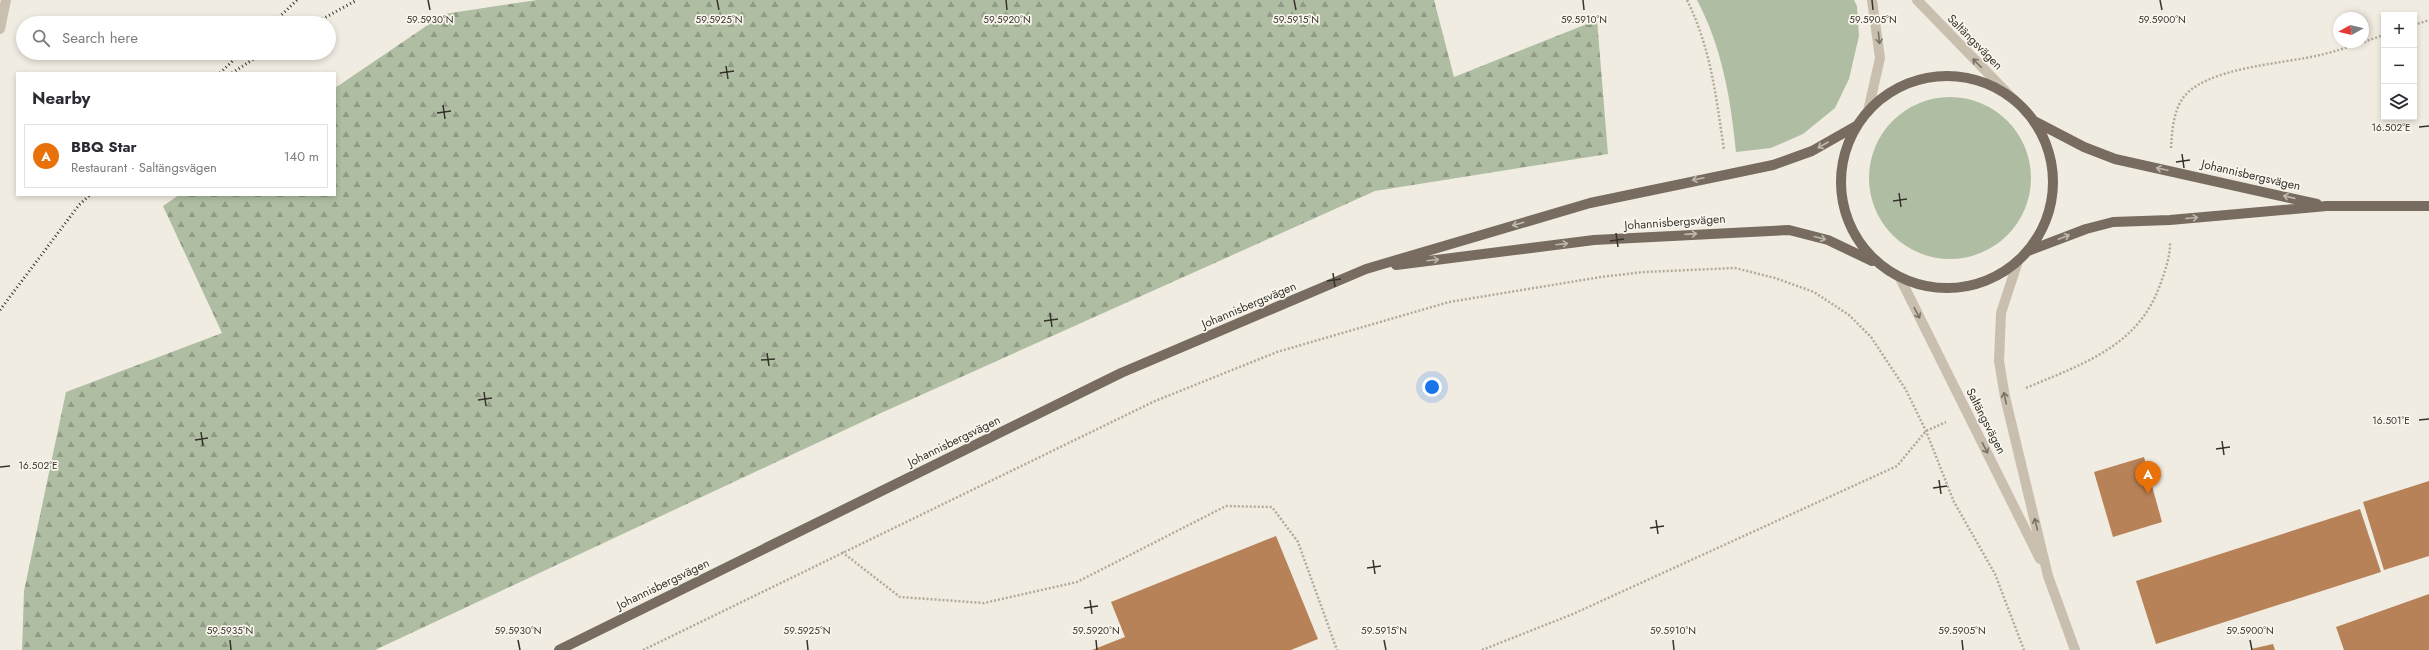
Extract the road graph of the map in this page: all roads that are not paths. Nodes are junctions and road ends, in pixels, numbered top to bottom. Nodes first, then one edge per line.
1 (6, 0) edge
2 (1872, 0) edge
3 (1917, 0) edge
4 (0, 29) edge
5 (2015, 101) junction
6 (1868, 111) junction
7 (2034, 122) junction
8 (1856, 126) junction
9 (2327, 206) junction
10 (2429, 206) edge
11 (2028, 251) junction
12 (2018, 261) junction
13 (1884, 267) junction
14 (1366, 269) junction
15 (1900, 278) junction
16 (2048, 576) junction
17 (559, 650) edge
18 (2075, 650) edge

1 - 4 street
2 -> 6 street
5 -> 3 street, Saltängsvägen
5 - 6 main road
5 - 7 main road
6 - 8 main road
9 -> 7 main road, Johannisbergsvägen
7 - 11 main road
8 - 13 main road
8 -> 14 main road, Johannisbergsvägen
9 - 10 main road, Johannisbergsvägen
11 -> 9 main road, Johannisbergsvägen
11 - 12 main road
12 - 15 main road
16 -> 12 street, Saltängsvägen
14 -> 13 main road, Johannisbergsvägen
13 - 15 main road
14 - 17 main road, Johannisbergsvägen
15 -> 16 street, Saltängsvägen
16 - 18 street, Saltängsvägen

